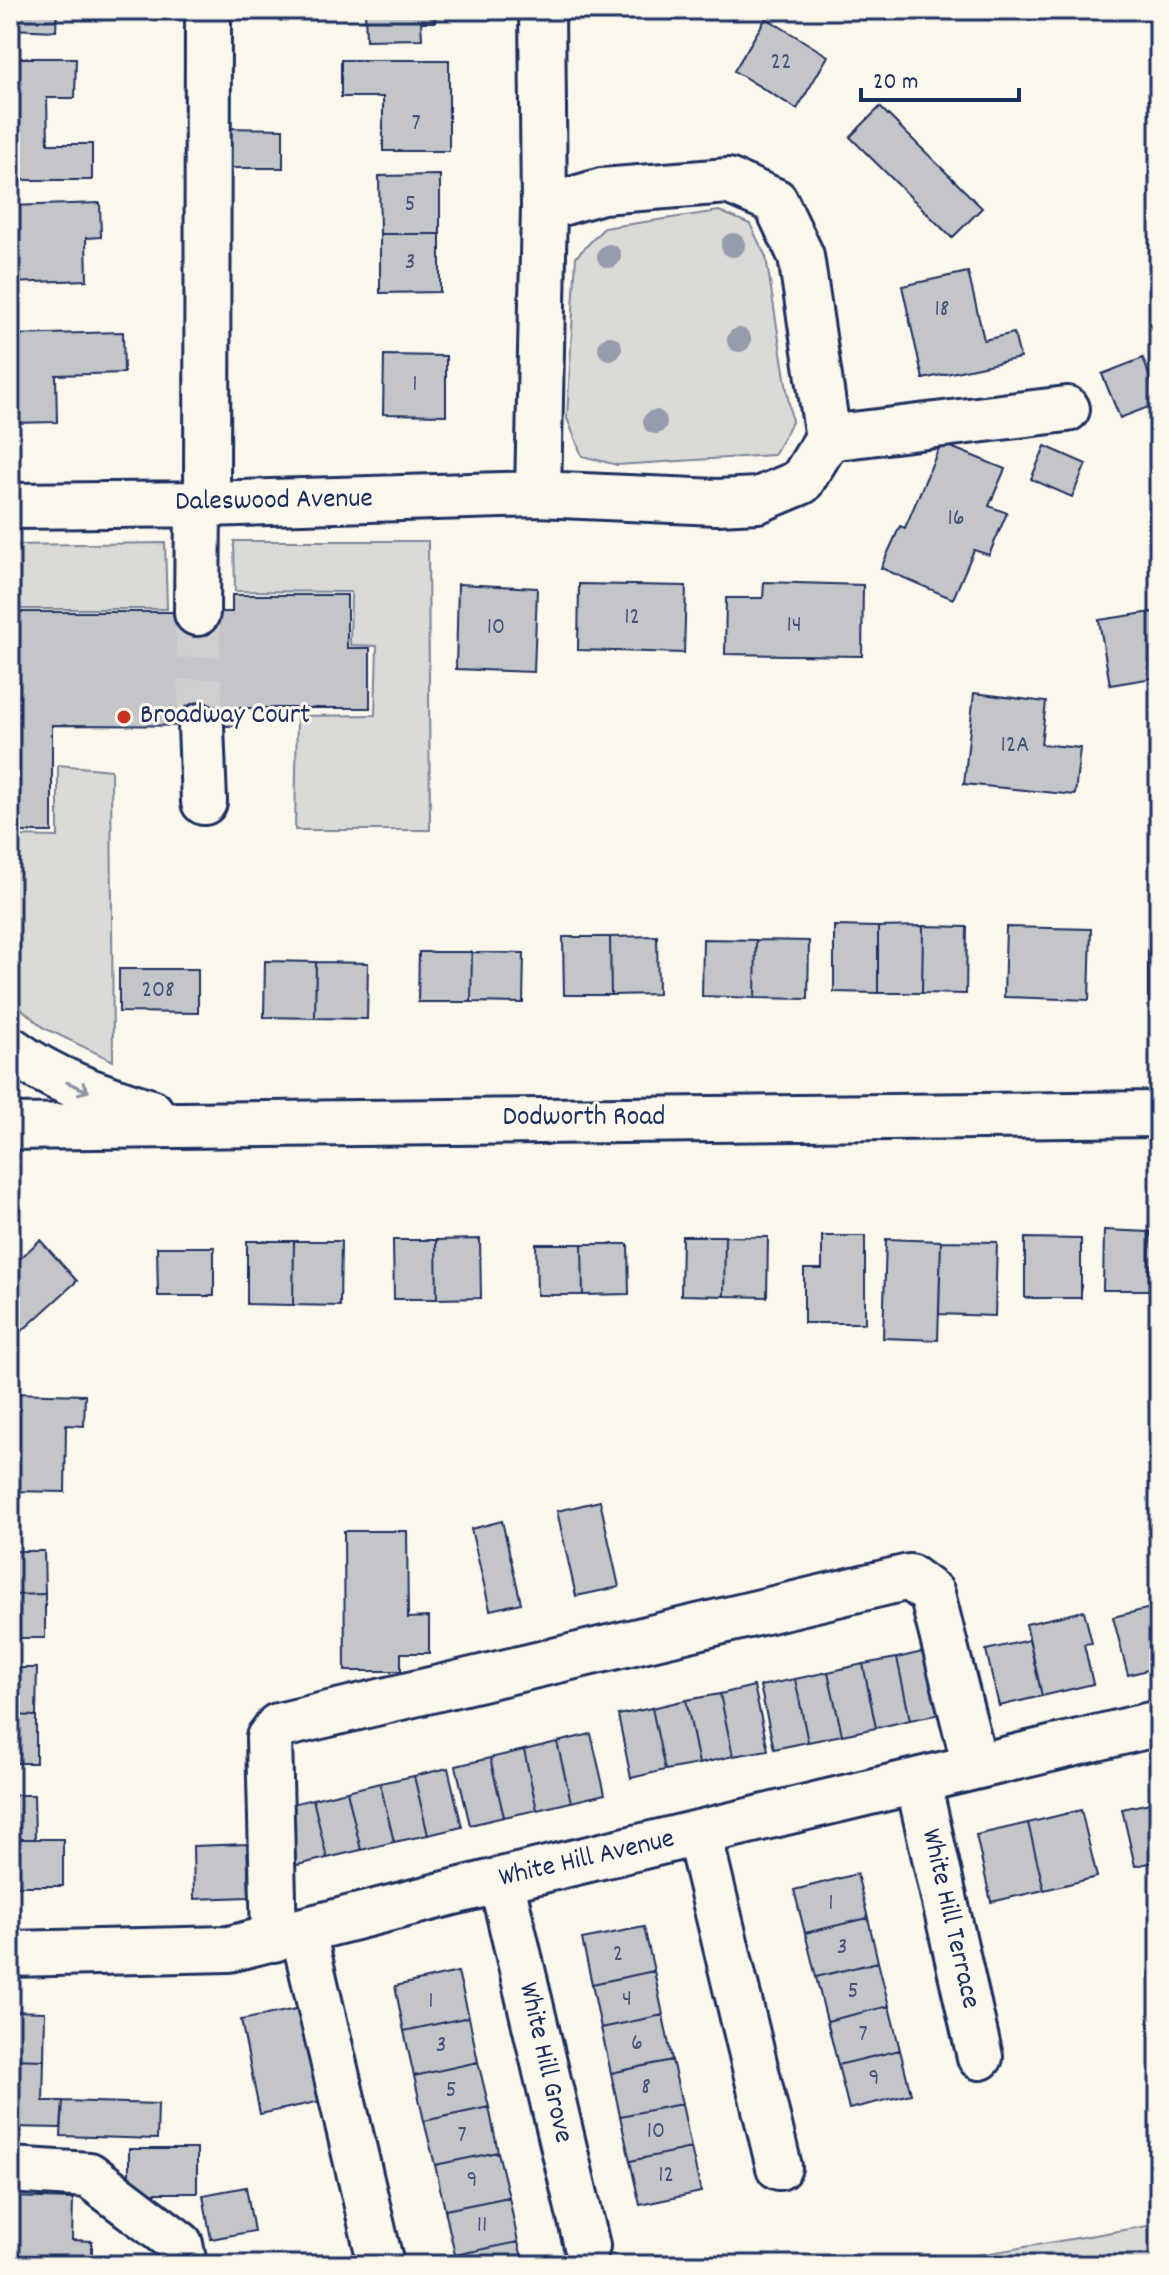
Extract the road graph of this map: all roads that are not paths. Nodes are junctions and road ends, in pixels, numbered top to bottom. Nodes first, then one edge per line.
1 (208, 10) edge
2 (542, 10) edge
3 (544, 208) junction
4 (1067, 409) dead end
5 (828, 438) junction
6 (538, 494) junction
7 (202, 504) junction
8 (10, 506) edge
9 (197, 613) tunnel mouth
10 (201, 726) tunnel mouth
11 (204, 802) dead end
12 (10, 1049) edge
13 (1159, 1114) edge
14 (183, 1123) junction
15 (10, 1127) edge
16 (1159, 1723) edge
17 (975, 1766) junction
18 (918, 1782) junction
19 (699, 1834) junction
20 (501, 1880) junction
21 (289, 1936) junction
22 (10, 1954) edge
23 (980, 2057) dead end
24 (779, 2167) dead end
25 (10, 2170) edge
26 (587, 2246) dead end
27 (184, 2265) edge
28 (381, 2265) edge

1 - 7 main road
2 - 3 main road
3 - 5 main road
3 - 6 main road
4 - 5 main road
5 - 6 main road, Daleswood Avenue
6 - 7 main road, Daleswood Avenue
7 - 8 main road, Daleswood Avenue
7 - 9 main road
10 - 11 main road
12 -> 14 main road
13 - 14 main road, Dodworth Road
14 - 15 main road, Dodworth Road
16 - 17 main road, White Hill Avenue
17 - 18 main road, White Hill Avenue
17 - 21 main road
18 - 19 main road, White Hill Avenue
18 - 23 main road, White Hill Terrace
19 - 20 main road, White Hill Avenue
19 - 24 main road
20 - 21 main road, White Hill Avenue
20 - 26 main road, White Hill Grove
21 - 22 main road, White Hill Avenue
21 - 28 main road
25 - 27 main road

